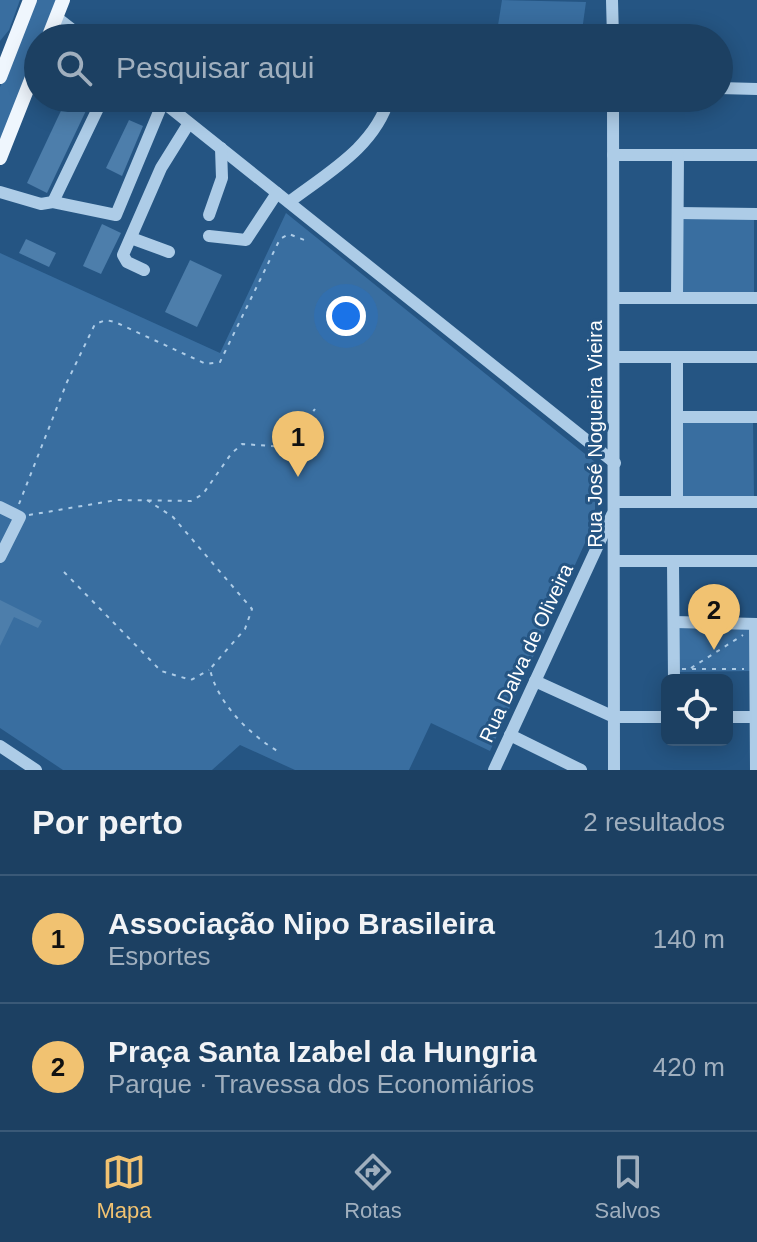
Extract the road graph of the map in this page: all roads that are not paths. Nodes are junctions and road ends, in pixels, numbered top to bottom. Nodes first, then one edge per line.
1 (30, 0) edge
2 (63, 0) edge
3 (612, 0) edge
4 (56, 17) junction
5 (53, 24) edge
6 (65, 24) edge
7 (613, 24) edge
8 (14, 42) junction
9 (0, 51) edge
10 (0, 77) edge
11 (733, 88) edge
12 (757, 89) edge
13 (24, 97) edge
14 (96, 112) edge
15 (156, 112) edge
16 (176, 112) edge
17 (384, 112) edge
18 (613, 112) edge
19 (189, 123) junction
20 (175, 147) junction
21 (221, 148) junction
22 (187, 154) dead end
23 (613, 155) junction
24 (678, 155) junction
25 (757, 155) edge
26 (0, 158) edge
27 (0, 192) edge
28 (277, 193) junction
29 (53, 202) junction
30 (289, 202) junction
31 (678, 213) junction
32 (757, 214) edge
33 (209, 215) dead end
34 (209, 236) dead end
35 (131, 238) junction
36 (169, 252) dead end
37 (144, 270) dead end
38 (614, 298) junction
39 (677, 298) junction
40 (757, 298) edge
41 (615, 357) junction
42 (677, 357) junction
43 (757, 357) edge
44 (677, 417) junction
45 (757, 417) edge
46 (615, 463) junction
47 (677, 502) junction
48 (757, 502) edge
49 (615, 506) junction
50 (0, 507) edge
51 (0, 557) edge
52 (615, 561) junction
53 (757, 561) edge
54 (673, 563) junction
55 (674, 622) junction
56 (750, 629) edge
57 (678, 674) edge
58 (535, 681) junction
59 (614, 717) junction
60 (661, 717) edge
61 (733, 717) edge
62 (756, 717) edge
63 (510, 735) junction
64 (0, 746) edge
65 (36, 770) edge
66 (494, 770) edge
67 (581, 770) edge
68 (614, 770) edge
69 (756, 770) edge

1 - 8 main road
2 - 4 main road
3 - 7 street
4 - 5 main road
4 - 6 street
8 - 9 street
8 - 10 main road
11 - 12 street
13 - 26 main road
14 - 29 street
15 - 29 street
16 - 19 street
17 - 30 street
18 - 23 street, Rua José Nogueira Vieira
19 - 20 street
19 - 21 street
20 - 22 street
20 - 35 street
21 - 28 street
21 - 33 street
23 - 24 street
23 - 38 street, Rua José Nogueira Vieira
24 - 25 street
24 - 31 street
27 - 29 street
28 - 30 street
28 - 34 street
30 - 46 street
31 - 32 street
31 - 39 street
35 - 36 street
35 - 37 street
38 - 39 street
38 - 41 street, Rua José Nogueira Vieira
39 - 40 street
41 - 42 street
41 - 46 street, Rua José Nogueira Vieira
42 - 43 street
42 - 44 street
44 - 45 street
44 - 47 street
46 - 49 street, Rua José Nogueira Vieira
47 - 48 street
47 - 49 street
49 - 52 street, Rua José Nogueira Vieira
49 - 58 street, Rua Dalva de Oliveira
50 - 51 street
52 - 54 street
52 - 59 street, Rua José Nogueira Vieira
53 - 54 street
54 - 55 street
55 - 56 street
55 - 57 street
56 - 62 street
58 - 59 street
58 - 63 street, Rua Dalva de Oliveira
59 - 60 street
59 - 68 street, Rua José Nogueira Vieira
61 - 62 street
62 - 69 street
63 - 66 street, Rua Dalva de Oliveira
63 - 67 street
64 - 65 street

